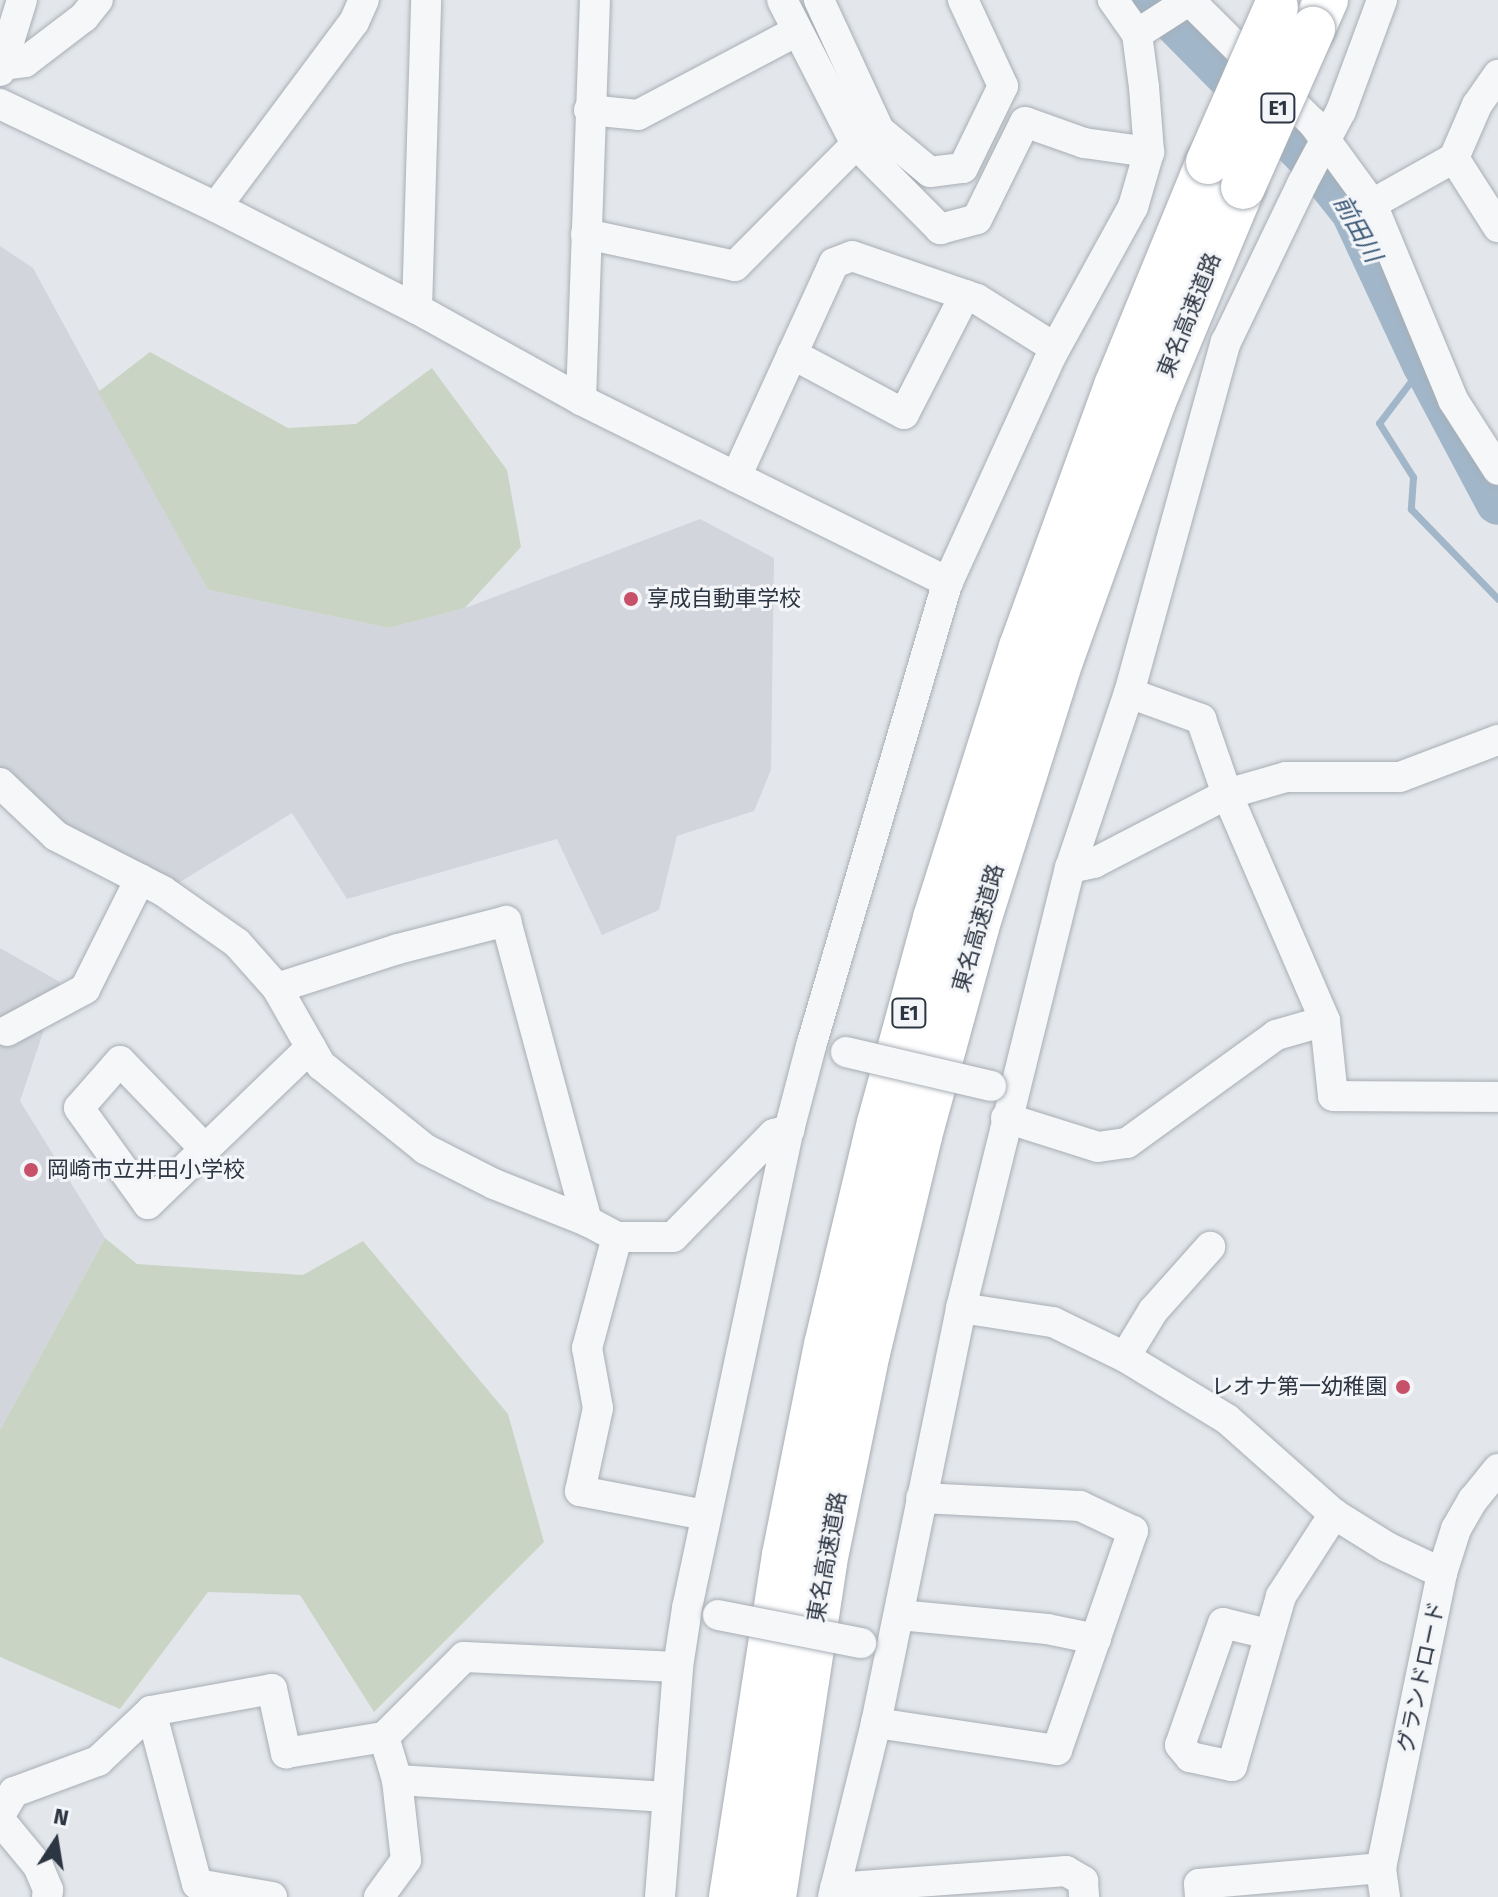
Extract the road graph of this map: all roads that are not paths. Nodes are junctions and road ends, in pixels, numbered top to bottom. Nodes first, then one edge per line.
1 (22, 0) edge
2 (98, 0) edge
3 (364, 0) edge
4 (426, 0) edge
5 (595, 0) edge
6 (782, 0) edge
7 (819, 0) edge
8 (963, 0) edge
9 (1113, 0) edge
10 (1189, 0) edge
11 (1382, 0) edge
12 (1299, 9) edge
13 (797, 31) junction
14 (1137, 34) junction
15 (1, 68) edge
16 (1498, 75) edge
17 (0, 104) edge
18 (589, 110) junction
19 (1325, 142) junction
20 (856, 144) junction
21 (1149, 152) junction
22 (1454, 158) junction
23 (1225, 174) junction
24 (1372, 204) junction
25 (216, 207) junction
26 (1498, 227) edge
27 (586, 234) junction
28 (965, 295) junction
29 (417, 309) junction
30 (1055, 348) junction
31 (792, 354) junction
32 (581, 400) junction
33 (1498, 470) edge
34 (736, 477) junction
35 (948, 582) junction
36 (1129, 693) junction
37 (1498, 740) edge
38 (0, 783) edge
39 (1227, 794) junction
40 (1070, 868) junction
41 (140, 879) junction
42 (277, 988) junction
43 (1325, 1021) junction
44 (7, 1031) dead end
45 (811, 1046) junction
46 (311, 1047) junction
47 (1498, 1097) edge
48 (1003, 1099) junction
49 (789, 1130) junction
50 (205, 1149) junction
51 (587, 1221) junction
52 (617, 1237) junction
53 (1210, 1247) dead end
54 (961, 1308) junction
55 (1125, 1357) junction
56 (1498, 1469) edge
57 (921, 1498) junction
58 (1334, 1514) junction
59 (705, 1515) junction
60 (1442, 1573) junction
61 (687, 1608) junction
62 (899, 1615) junction
63 (1268, 1634) dead end
64 (1096, 1639) junction
65 (876, 1644) junction
66 (678, 1667) junction
67 (151, 1711) junction
68 (876, 1723) junction
69 (384, 1737) junction
70 (397, 1780) junction
71 (667, 1797) junction
72 (0, 1818) edge
73 (1383, 1882) edge
74 (834, 1892) edge
75 (47, 1897) edge
76 (272, 1897) edge
77 (379, 1897) edge
78 (660, 1897) edge
79 (731, 1897) edge
80 (774, 1897) edge
81 (1084, 1897) edge
82 (1200, 1897) edge

1 - 15 street
2 - 15 street
3 - 25 street
4 - 29 street
5 - 18 street
6 - 13 street
7 - 8 street
9 - 14 street
10 - 14 street
10 - 19 street
11 - 19 street
12 - 23 highway, 東名高速道路 / E1, bridge
13 - 18 street
13 - 20 street
14 - 21 street
16 - 22 street
17 - 25 street
18 - 27 street
19 - 24 street
19 - 36 street
20 - 21 street
20 - 27 street
21 - 30 street
22 - 24 street
22 - 26 street
23 - 79 highway, 東名高速道路 / E1
23 - 80 highway, 東名高速道路 / E1
24 - 33 street
25 - 29 street
27 - 32 street
28 - 30 street
28 - 31 street
28 - 31 street
29 - 32 street
30 - 35 street
31 - 34 street
32 - 34 street
34 - 35 street
35 - 45 street
36 - 39 street
36 - 40 street
37 - 39 street
38 - 41 street
39 - 40 street
39 - 43 street
40 - 48 street
41 - 42 street
41 - 44 street
42 - 46 street
42 - 51 street
43 - 47 street
43 - 48 street
45 - 48 street, bridge
45 - 49 street
46 - 50 street
46 - 51 street
48 - 54 street
49 - 52 street
49 - 59 street
50 - 50 street
51 - 52 street
52 - 59 street
53 - 55 street
54 - 55 street
54 - 57 street
55 - 58 street
56 - 60 street, グランドロード
57 - 62 street
57 - 64 street
58 - 60 street
58 - 63 street
59 - 61 street
60 - 73 street, グランドロード
61 - 65 street, bridge
61 - 66 street
62 - 64 street
62 - 65 street
64 - 68 street
65 - 68 street
66 - 69 street
66 - 71 street
67 - 69 street
67 - 72 street
67 - 76 street
68 - 74 street
69 - 70 street
70 - 71 street
70 - 77 street
71 - 78 street
72 - 75 street
73 - 82 street
74 - 81 street

